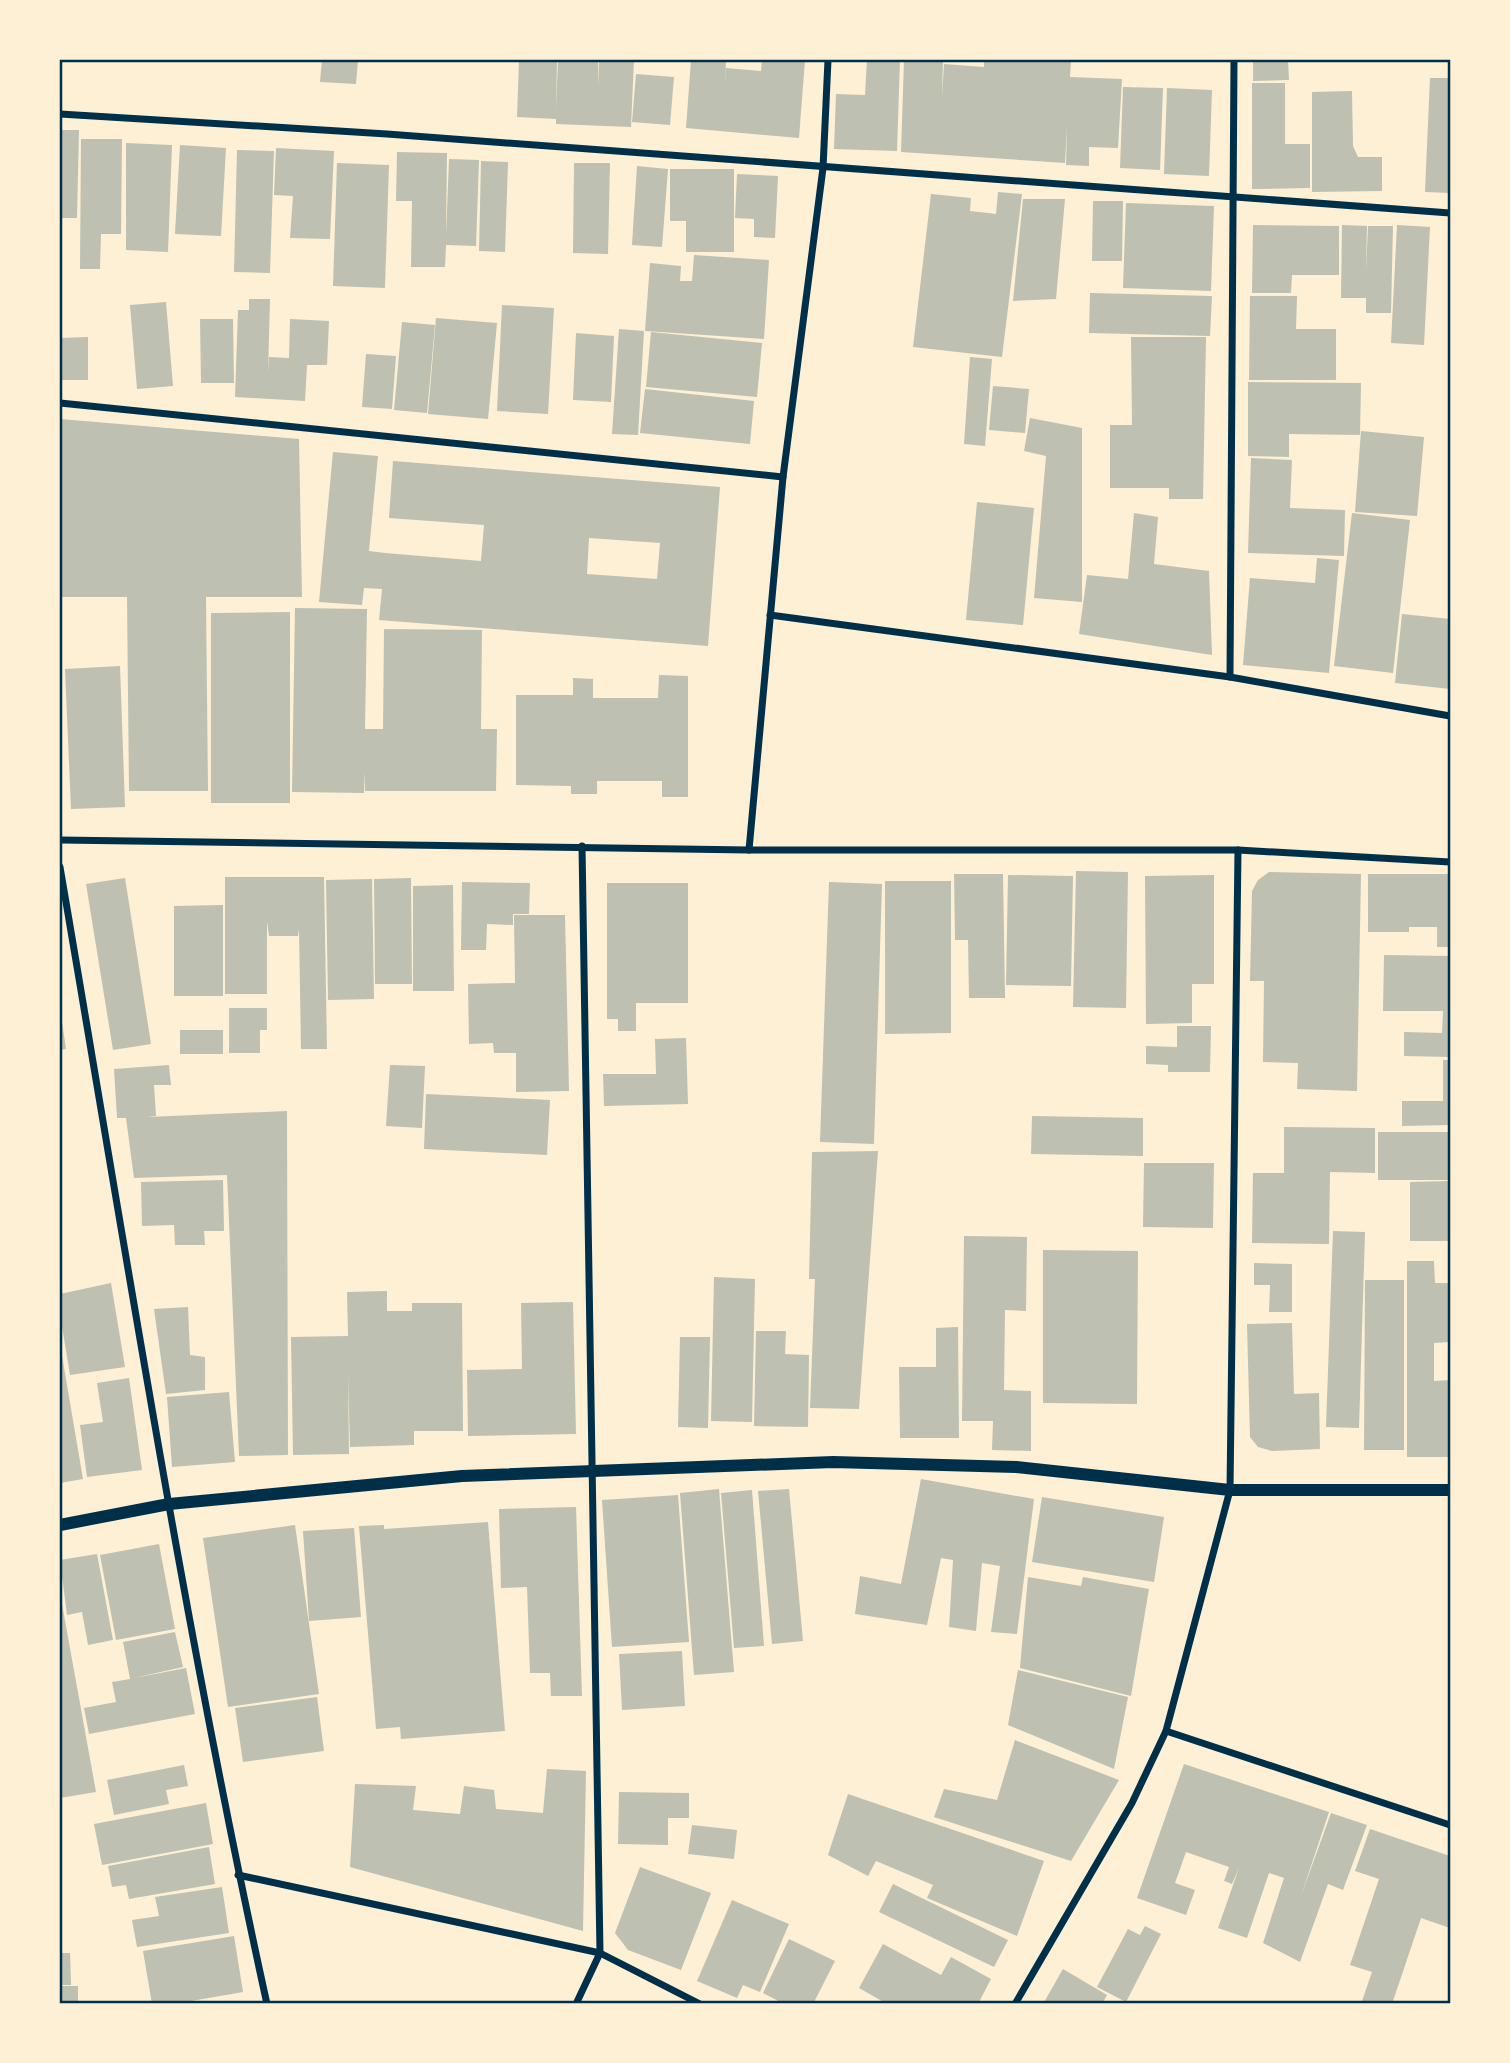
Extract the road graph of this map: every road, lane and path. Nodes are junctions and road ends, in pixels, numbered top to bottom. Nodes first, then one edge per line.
1 (828, 60) edge
2 (1234, 60) edge
3 (60, 114) edge
4 (822, 168) junction
5 (1233, 196) junction
6 (1451, 213) edge
7 (60, 403) edge
8 (783, 477) junction
9 (771, 615) junction
10 (1230, 677) junction
11 (1451, 716) edge
12 (60, 840) edge
13 (582, 846) junction
14 (749, 850) junction
15 (1238, 850) junction
16 (1451, 862) edge
17 (60, 867) edge
18 (591, 1471) junction
19 (1230, 1490) junction
20 (1451, 1490) edge
21 (169, 1504) junction
22 (60, 1525) edge
23 (1166, 1731) junction
24 (1451, 1825) edge
25 (238, 1874) junction
26 (600, 1953) junction
27 (267, 2004) edge
28 (576, 2004) edge
29 (700, 2004) edge
30 (1015, 2004) edge

1 - 4 street
2 - 5 street
3 - 4 street
4 - 5 street
4 - 8 street
5 - 6 street
5 - 10 street
7 - 8 street
8 - 9 street
9 - 10 street
9 - 14 street
10 - 11 street
12 - 13 street
13 - 14 street
13 - 18 street
14 - 15 street
15 - 16 street
15 - 19 street
17 - 21 street
18 - 19 street
18 - 21 street
18 - 26 street
19 - 20 street
19 - 23 street
21 - 22 street
21 - 25 street
23 - 24 street
23 - 30 street
25 - 26 street
25 - 27 street
26 - 28 street
26 - 29 street

